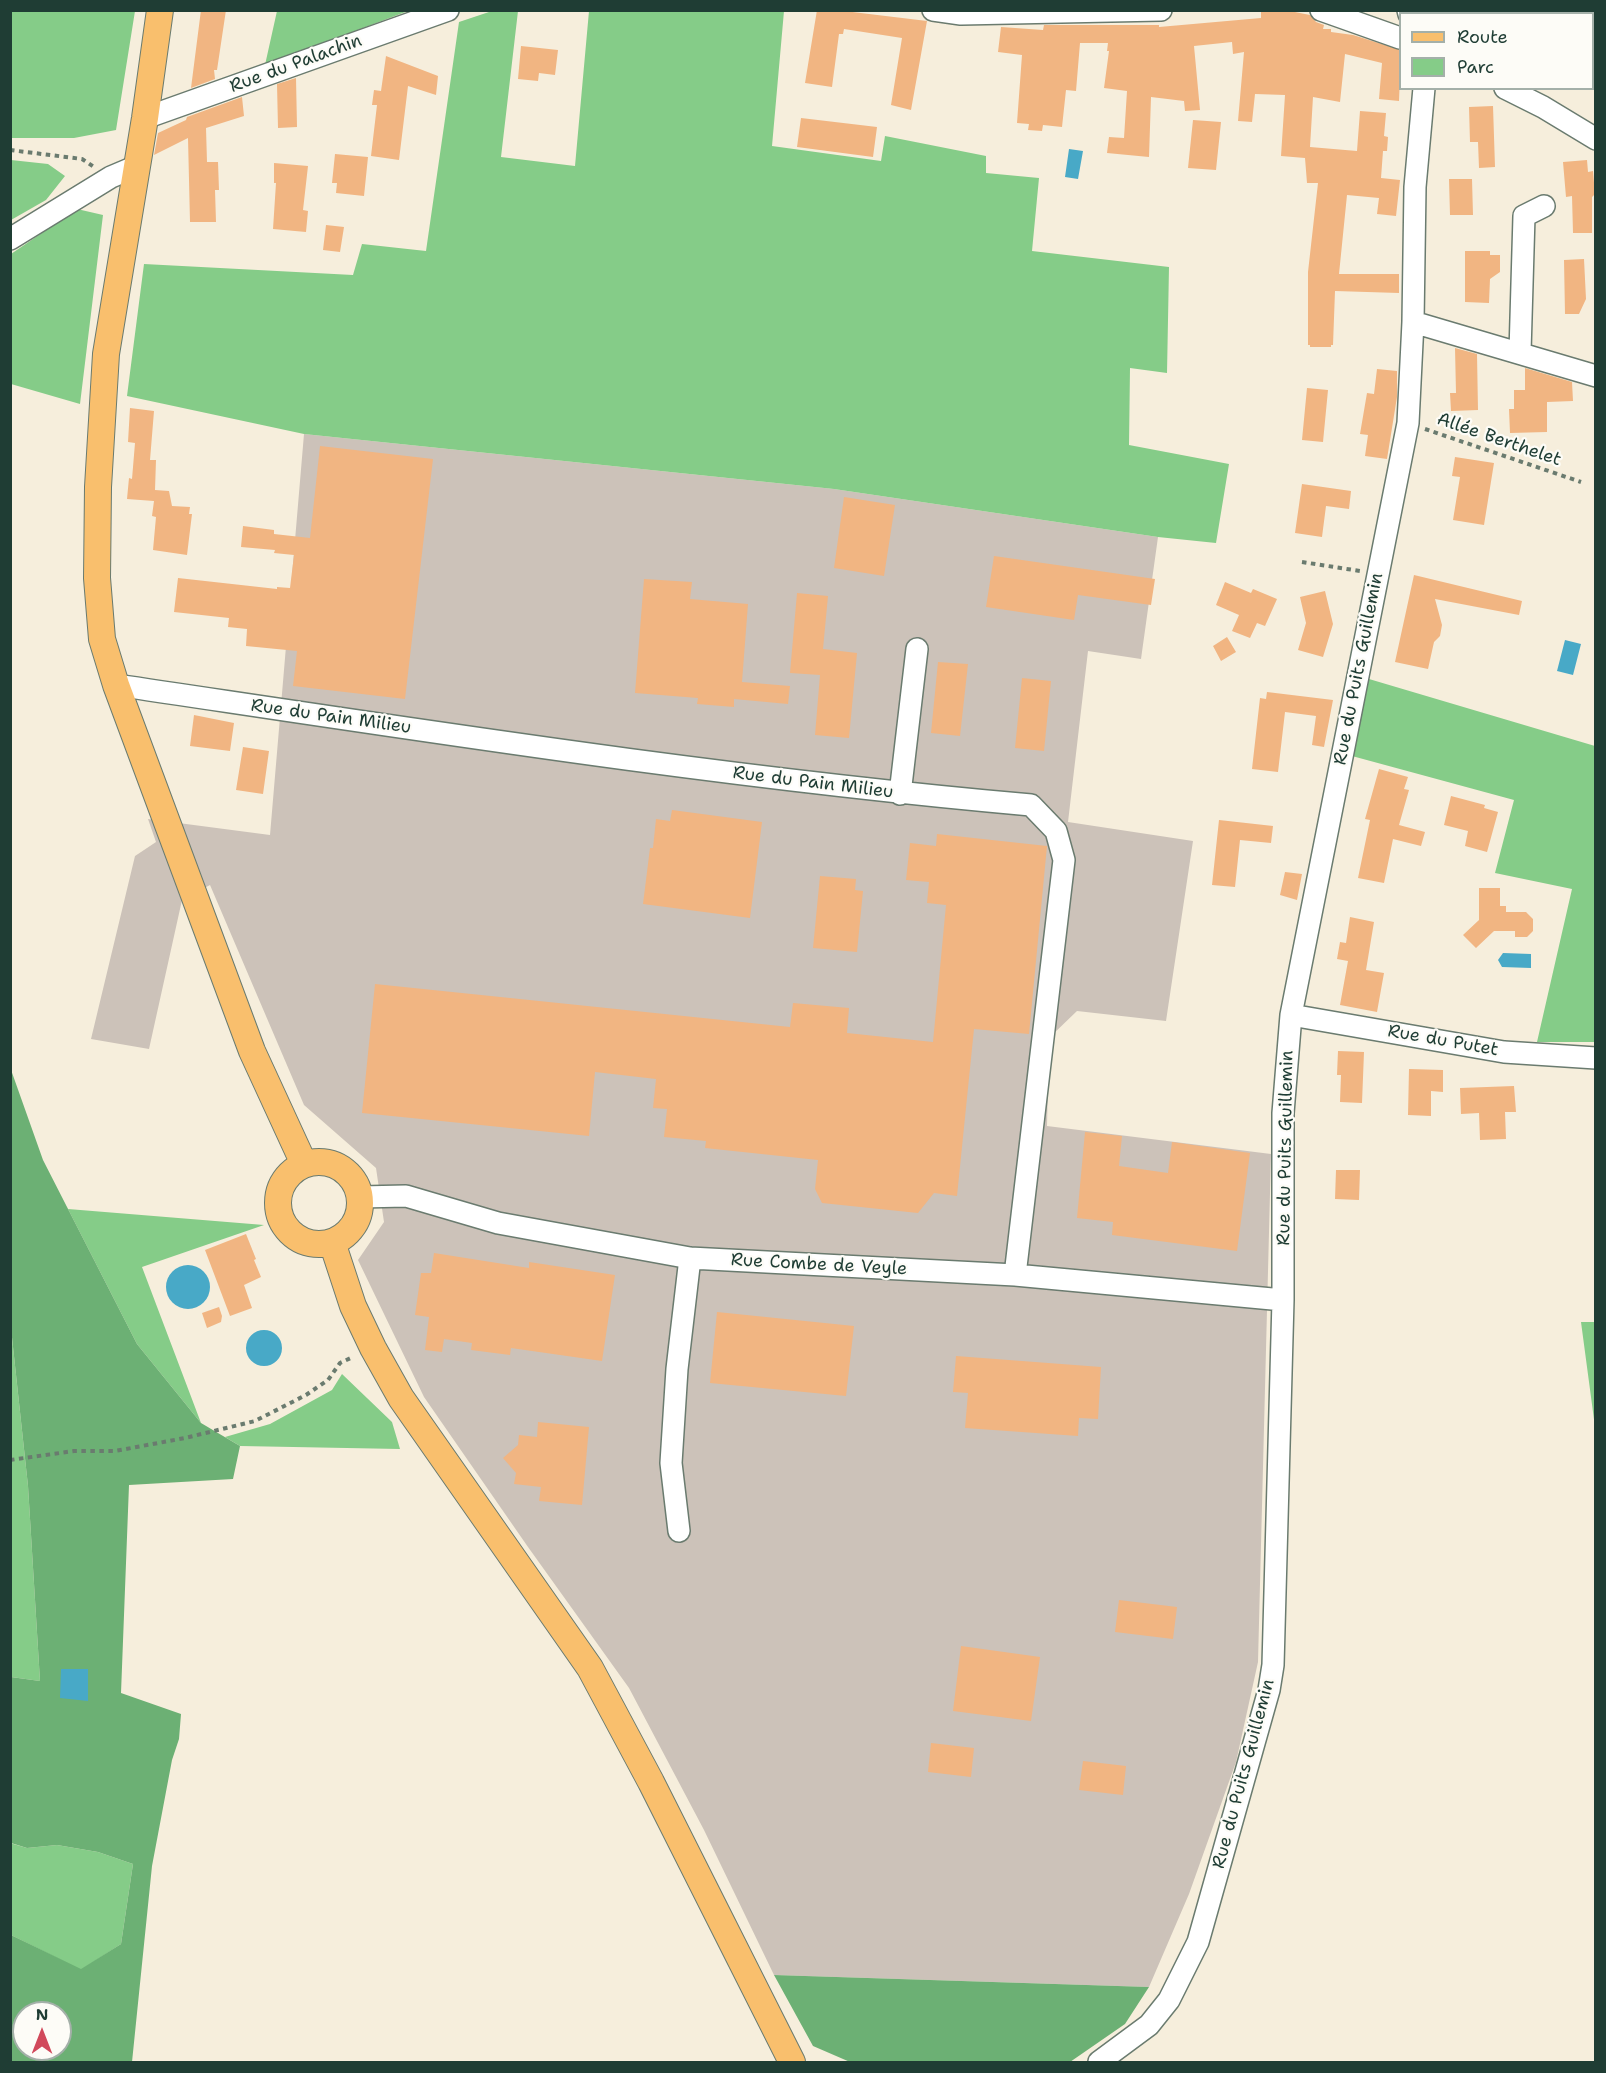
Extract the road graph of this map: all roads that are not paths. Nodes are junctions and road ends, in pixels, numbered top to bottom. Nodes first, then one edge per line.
1 (160, 10) edge
2 (448, 10) edge
3 (933, 10) edge
4 (1161, 10) edge
5 (1321, 10) edge
6 (1399, 37) edge
7 (1424, 90) edge
8 (1509, 90) edge
9 (145, 118) junction
10 (1596, 139) edge
11 (137, 166) junction
12 (1544, 206) dead end
13 (10, 239) edge
14 (1413, 322) junction
15 (1520, 352) junction
16 (1596, 376) edge
17 (917, 649) dead end
18 (116, 685) junction
19 (900, 794) junction
20 (1291, 1015) junction
21 (1596, 1058) edge
22 (304, 1164) junction
23 (360, 1197) junction
24 (332, 1242) junction
25 (690, 1258) junction
26 (1015, 1275) junction
27 (1283, 1300) junction
28 (679, 1532) dead end
29 (792, 2062) edge
30 (1099, 2062) edge

1 - 9 main road
2 - 9 street, Rue du Palachin
3 - 4 street
5 - 6 street
7 - 14 street, Rue du Puits Guillemin
8 - 10 street
9 - 11 main road
11 - 13 street
11 - 18 main road
12 - 15 street
14 - 15 street
14 - 20 street, Rue du Puits Guillemin
15 - 16 street
17 - 19 street
18 - 19 street, Rue du Pain Milieu
18 - 22 main road
19 - 26 street, Rue du Pain Milieu
20 - 21 street, Rue du Putet
20 - 27 street, Rue du Puits Guillemin
22 - 23 main road
22 - 24 main road
23 - 24 main road
23 - 25 street, Rue Combe de Veyle
24 - 29 main road
25 - 26 street, Rue Combe de Veyle
25 - 28 street
26 - 27 street, Rue Combe de Veyle
27 - 30 street, Rue du Puits Guillemin

